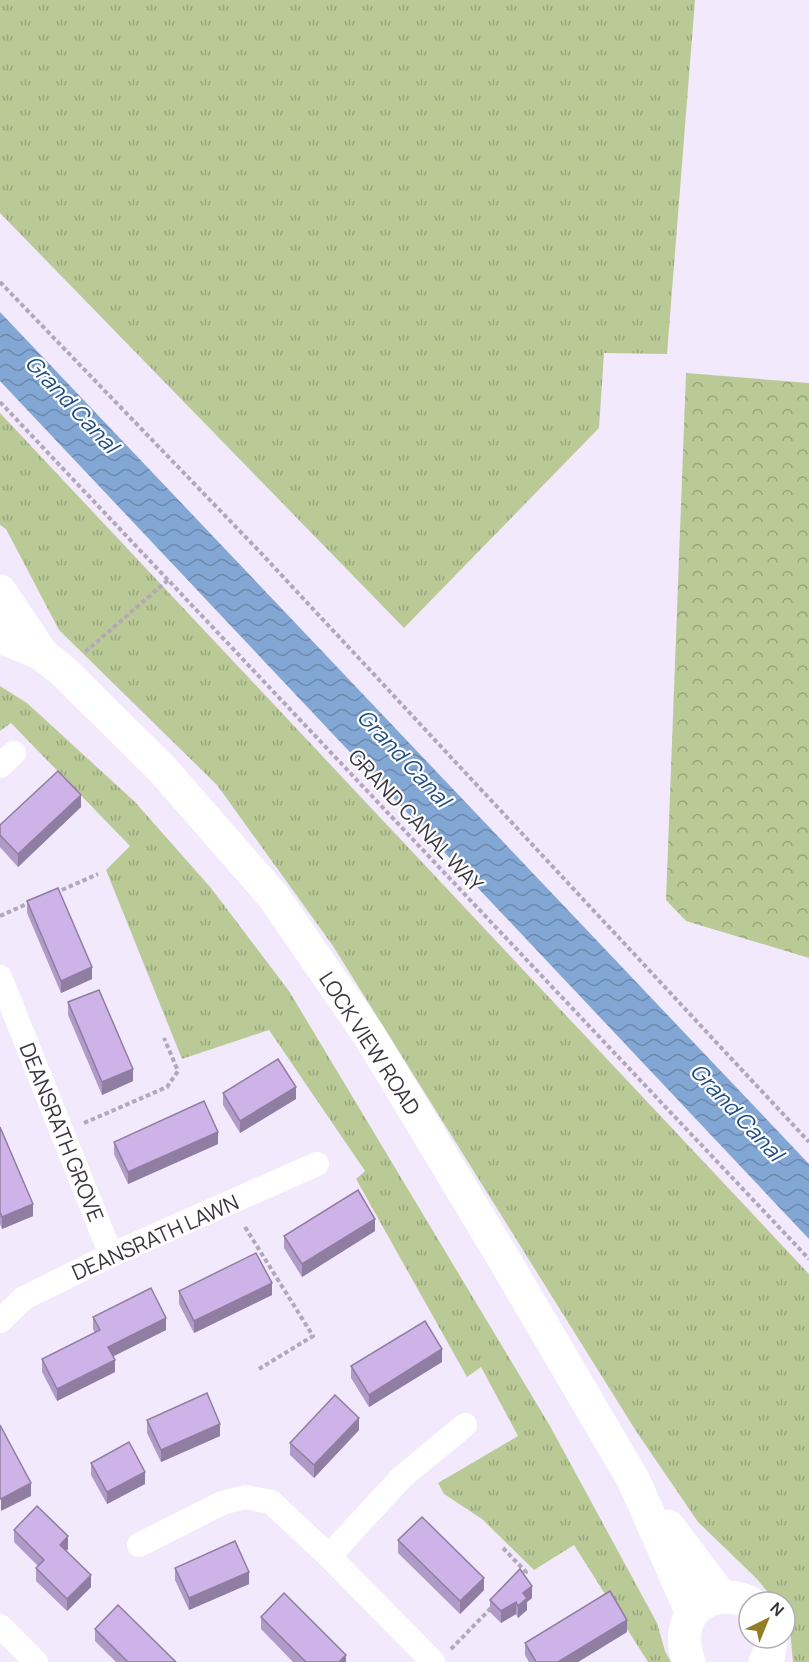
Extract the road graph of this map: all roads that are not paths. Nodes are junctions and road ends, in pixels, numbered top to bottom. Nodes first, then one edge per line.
1 (0, 565) edge
2 (0, 582) edge
3 (0, 591) edge
4 (0, 637) edge
5 (42, 654) junction
6 (0, 977) edge
7 (317, 1164) dead end
8 (111, 1255) junction
9 (0, 1321) edge
10 (465, 1425) dead end
11 (634, 1480) junction
12 (139, 1545) dead end
13 (329, 1557) junction
14 (735, 1599) edge
15 (692, 1613) junction
16 (0, 1626) edge
17 (442, 1656) edge
18 (36, 1662) edge
19 (689, 1662) edge

1 - 2 street
3 - 5 street, LOCK VIEW ROAD
4 - 5 street, LOCK VIEW ROAD
5 - 11 street, LOCK VIEW ROAD
6 - 8 street, DEANSRATH GROVE
7 - 8 street, DEANSRATH LAWN
8 - 9 street, DEANSRATH LAWN
10 - 13 street
11 - 14 street, LOCK VIEW ROAD
11 - 15 street, LOCK VIEW ROAD
12 - 13 street
13 - 17 street
14 - 15 street, LOCK VIEW ROAD
15 - 19 street
16 - 18 street

